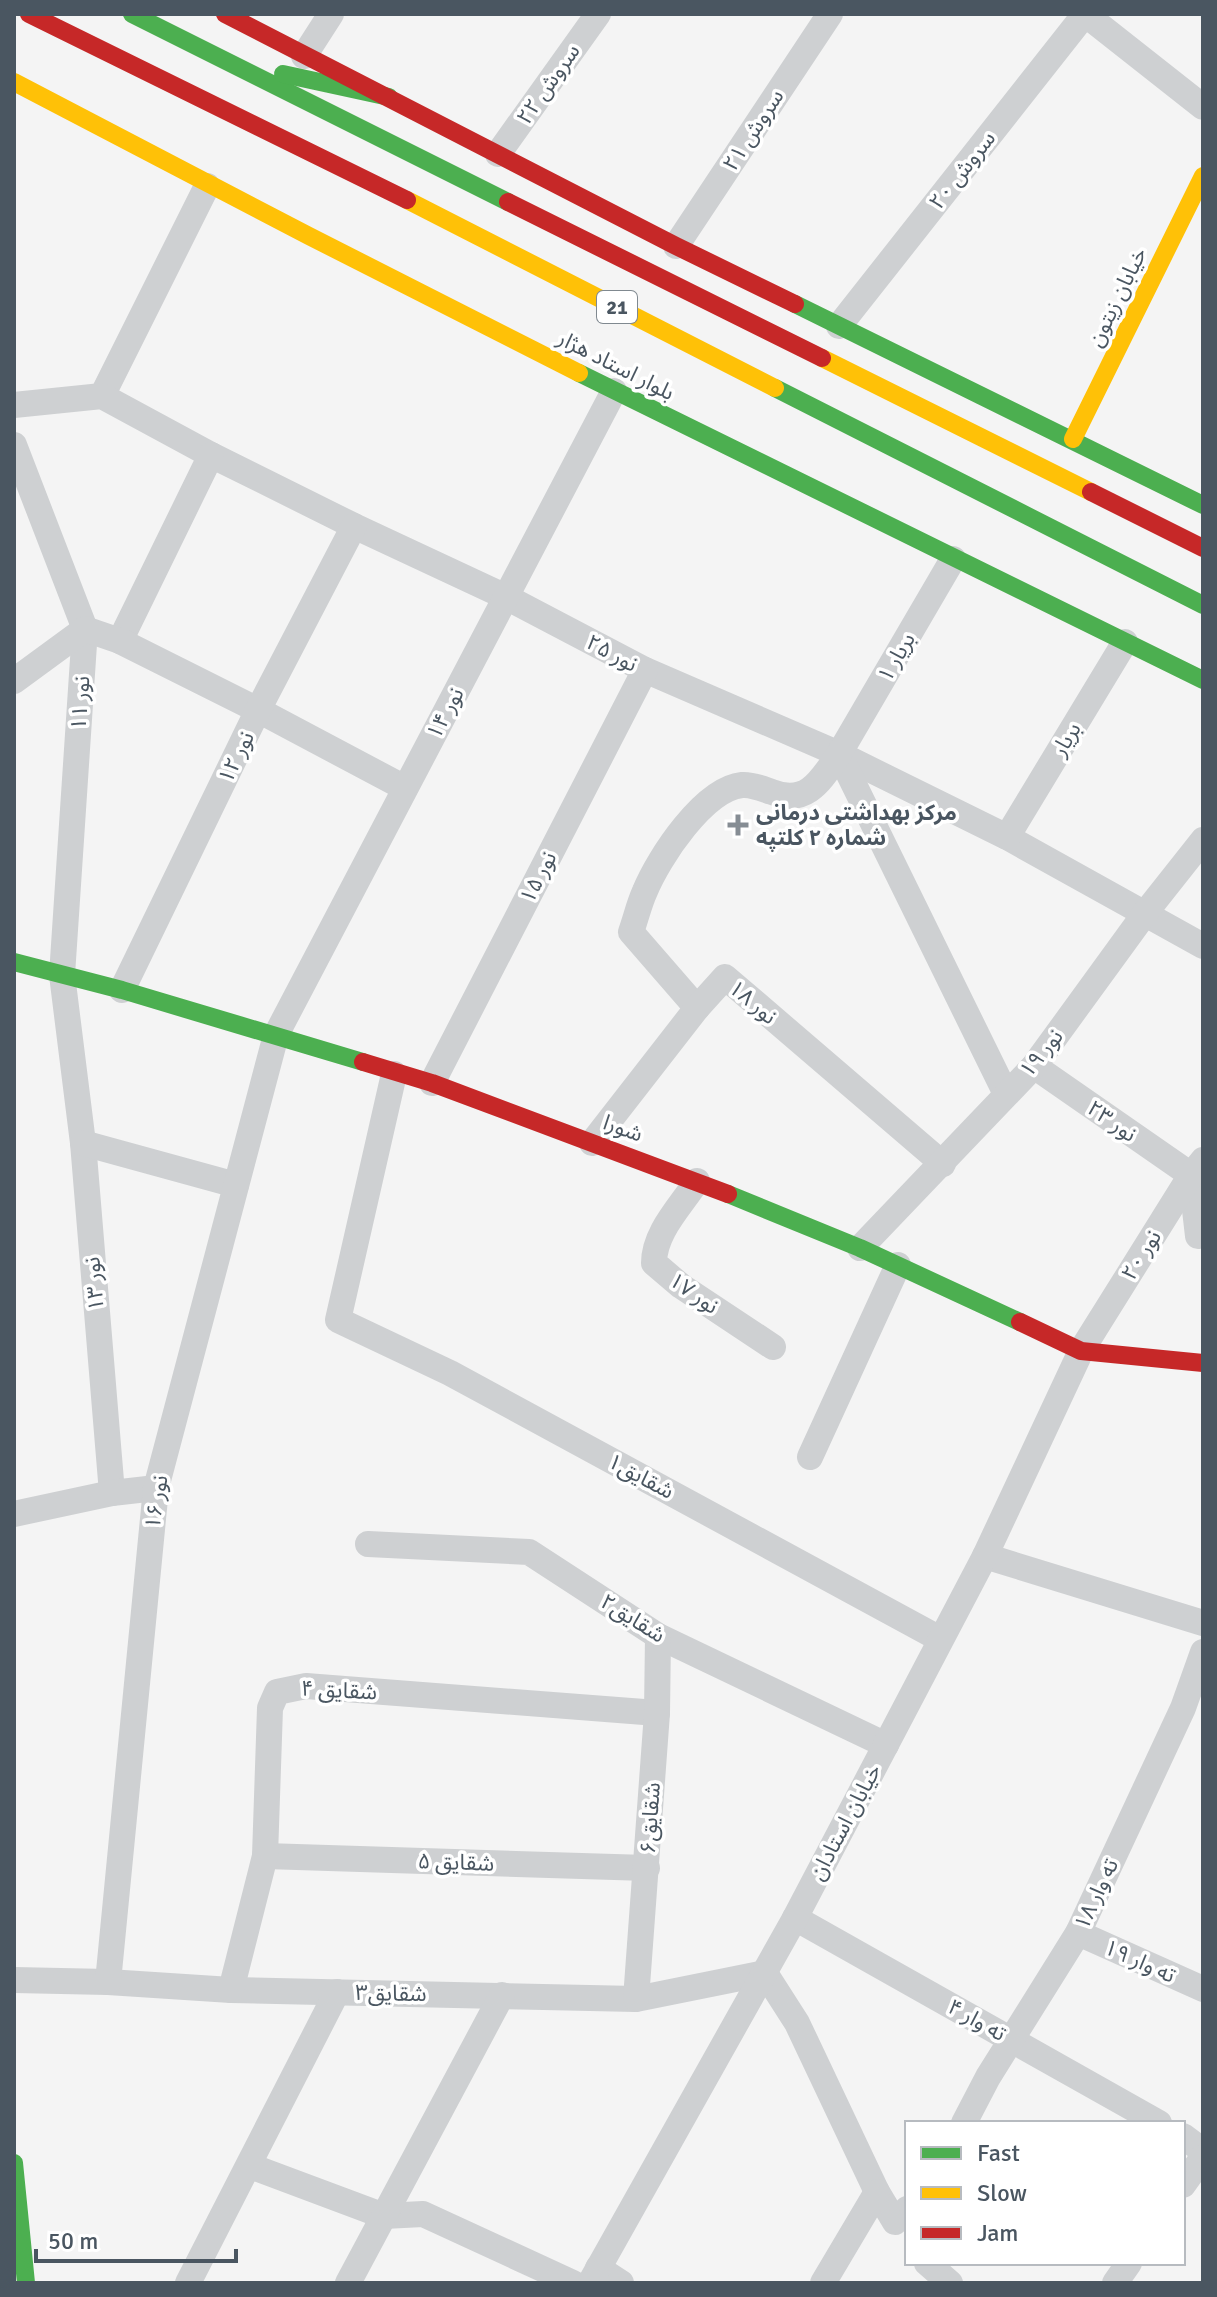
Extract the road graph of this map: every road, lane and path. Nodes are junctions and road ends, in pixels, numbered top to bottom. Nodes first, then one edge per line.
1 (29, 14) edge
2 (132, 14) edge
3 (225, 14) edge
4 (331, 14) edge
5 (598, 14) edge
6 (1085, 14) edge
7 (821, 16) edge
8 (304, 56) junction
9 (226, 61) junction
10 (14, 82) edge
11 (389, 97) junction
12 (1203, 107) edge
13 (498, 154) junction
14 (1203, 176) edge
15 (207, 186) junction
16 (676, 246) junction
17 (839, 326) junction
18 (614, 391) junction
19 (102, 396) junction
20 (14, 405) edge
21 (1073, 439) junction
22 (14, 445) edge
23 (211, 455) junction
24 (1203, 505) edge
25 (354, 526) junction
26 (1203, 548) edge
27 (953, 559) junction
28 (506, 597) junction
29 (1203, 605) edge
30 (85, 629) junction
31 (120, 641) junction
32 (1125, 642) junction
33 (645, 670) junction
34 (1203, 680) edge
35 (14, 681) edge
36 (258, 710) junction
37 (839, 754) junction
38 (405, 788) junction
39 (1007, 837) junction
40 (1203, 840) edge
41 (1146, 912) junction
42 (1203, 946) edge
43 (14, 962) edge
44 (62, 975) junction
45 (122, 990) junction
46 (697, 1008) junction
47 (276, 1035) junction
48 (1034, 1066) junction
49 (394, 1074) junction
50 (432, 1083) junction
51 (1006, 1094) junction
52 (83, 1143) junction
53 (592, 1143) junction
54 (943, 1164) junction
55 (1197, 1168) edge
56 (697, 1181) junction
57 (236, 1185) junction
58 (1203, 1235) edge
59 (860, 1248) junction
60 (898, 1265) junction
61 (773, 1347) dead end
62 (1081, 1351) junction
63 (1203, 1363) edge
64 (810, 1457) dead end
65 (156, 1488) junction
66 (112, 1493) junction
67 (14, 1514) edge
68 (368, 1544) dead end
69 (985, 1556) junction
70 (1203, 1623) edge
71 (658, 1636) junction
72 (940, 1639) junction
73 (1203, 1652) edge
74 (657, 1713) junction
75 (886, 1745) junction
76 (265, 1856) junction
77 (647, 1868) junction
78 (795, 1918) junction
79 (1078, 1933) junction
80 (765, 1973) junction
81 (14, 1980) edge
82 (108, 1982) junction
83 (1203, 1989) edge
84 (231, 1990) junction
85 (337, 1992) junction
86 (502, 1995) junction
87 (636, 1999) junction
88 (1012, 2040) junction
89 (965, 2121) edge
90 (1155, 2121) edge
91 (1185, 2138) edge
92 (1203, 2154) edge
93 (14, 2163) edge
94 (250, 2166) junction
95 (1185, 2182) edge
96 (877, 2192) junction
97 (384, 2216) junction
98 (903, 2223) edge
99 (929, 2265) edge
100 (1128, 2265) edge
101 (594, 2276) edge
102 (26, 2283) edge
103 (188, 2283) edge
104 (348, 2283) edge
105 (573, 2283) edge
106 (621, 2283) edge
107 (823, 2283) edge
108 (950, 2283) edge
109 (1115, 2283) edge

1 - 29 main road, 21
2 - 9 main road, 21
3 - 8 main road
4 - 8 street
5 - 13 street, سروش ۲۲
6 - 12 street
6 - 17 street, سروش ۲۰
7 - 16 street, سروش ۲۱
8 - 11 main road
9 - 11 main road
9 - 26 main road, 21
10 - 15 main road, بلوار استاد هژار
11 - 13 main road
13 - 16 main road
14 - 21 main road, خیابان زیتون
15 - 18 main road, بلوار استاد هژار
15 - 19 street
16 - 17 main road
17 - 21 main road
18 - 27 main road, بلوار استاد هژار
18 - 28 street, نور ۱۴
19 - 20 street
19 - 23 street, نور ۲۵
21 - 24 main road
22 - 30 street, نور ۱۱
23 - 25 street, نور ۲۵
23 - 31 street
25 - 28 street, نور ۲۵
25 - 36 street, نور ۱۲
27 - 32 main road, بلوار استاد هژار
27 - 37 street, بریار ۱
28 - 33 street, نور ۲۵
28 - 38 street, نور ۱۴
30 - 31 street
30 - 35 street
30 - 44 street, نور ۱۱
31 - 36 street
32 - 34 main road, بلوار استاد هژار
32 - 39 street, بریار
33 - 37 street, نور ۲۵
33 - 50 street, نور ۱۵
36 - 38 street
36 - 45 street, نور ۱۲
37 - 39 street, نور ۲۵
37 - 46 street, بریار ۱
37 - 51 street
38 - 47 street, نور ۱۴
39 - 41 street, نور ۲۵
40 - 41 street, نور ۱۹
41 - 42 street, نور ۲۵
41 - 48 street, نور ۱۹
43 - 44 main road, شورا
44 - 45 main road, شورا
44 - 52 street, نور ۱۳
45 - 47 main road, شورا
46 - 53 street, نور ۱۸
46 - 54 street, نور ۱۸
47 - 49 main road, شورا
47 - 57 street, نور ۱۶
48 - 51 street, نور ۱۹
48 - 55 street, نور ۲۳
49 - 50 main road, شورا
49 - 72 street, شقایق۱
50 - 53 main road, شورا
51 - 54 street, نور ۱۹
52 - 57 street
52 - 66 street, نور ۱۳
53 - 56 main road, شورا
54 - 59 street, نور ۱۹
55 - 58 street
55 - 62 street, نور ۲۰
56 - 59 main road, شورا
56 - 61 street, نور ۱۷
57 - 65 street, نور ۱۶
59 - 60 main road, شورا
60 - 62 main road, شورا
60 - 64 street
62 - 63 main road, شورا
62 - 69 street, خیابان استادان
65 - 66 street
65 - 82 street, نور ۱۶
66 - 67 street
68 - 71 street, شقایق۲
69 - 70 street
69 - 72 street, خیابان استادان
71 - 74 street, شقایق۶
71 - 75 street, شقایق۲
72 - 75 street, خیابان استادان
73 - 79 street, ته وار ۱۸
74 - 76 street, شقایق ۴
74 - 77 street, شقایق۶
75 - 78 street, خیابان استادان
76 - 77 street, شقایق ۵
76 - 84 street, شقایق ۴
77 - 87 street, شقایق۶
78 - 80 street, خیابان استادان
78 - 88 street, ته وار ۴
79 - 83 street, ته وار ۱۹
79 - 88 street, ته وار ۱۸
80 - 87 street, شقایق۳
80 - 96 street
80 - 101 street, خیابان استادان
81 - 82 street, شقایق۳
82 - 84 street, شقایق۳
84 - 85 street, شقایق۳
85 - 86 street, شقایق۳
85 - 94 street
86 - 87 street, شقایق۳
86 - 97 street
88 - 89 street, ته وار ۱۸
88 - 90 street, ته وار ۴
91 - 92 street
92 - 95 street
93 - 102 main road
94 - 97 street
94 - 103 street
96 - 98 street
96 - 107 street
97 - 104 street
97 - 105 street
99 - 108 street
100 - 109 street
101 - 106 street

